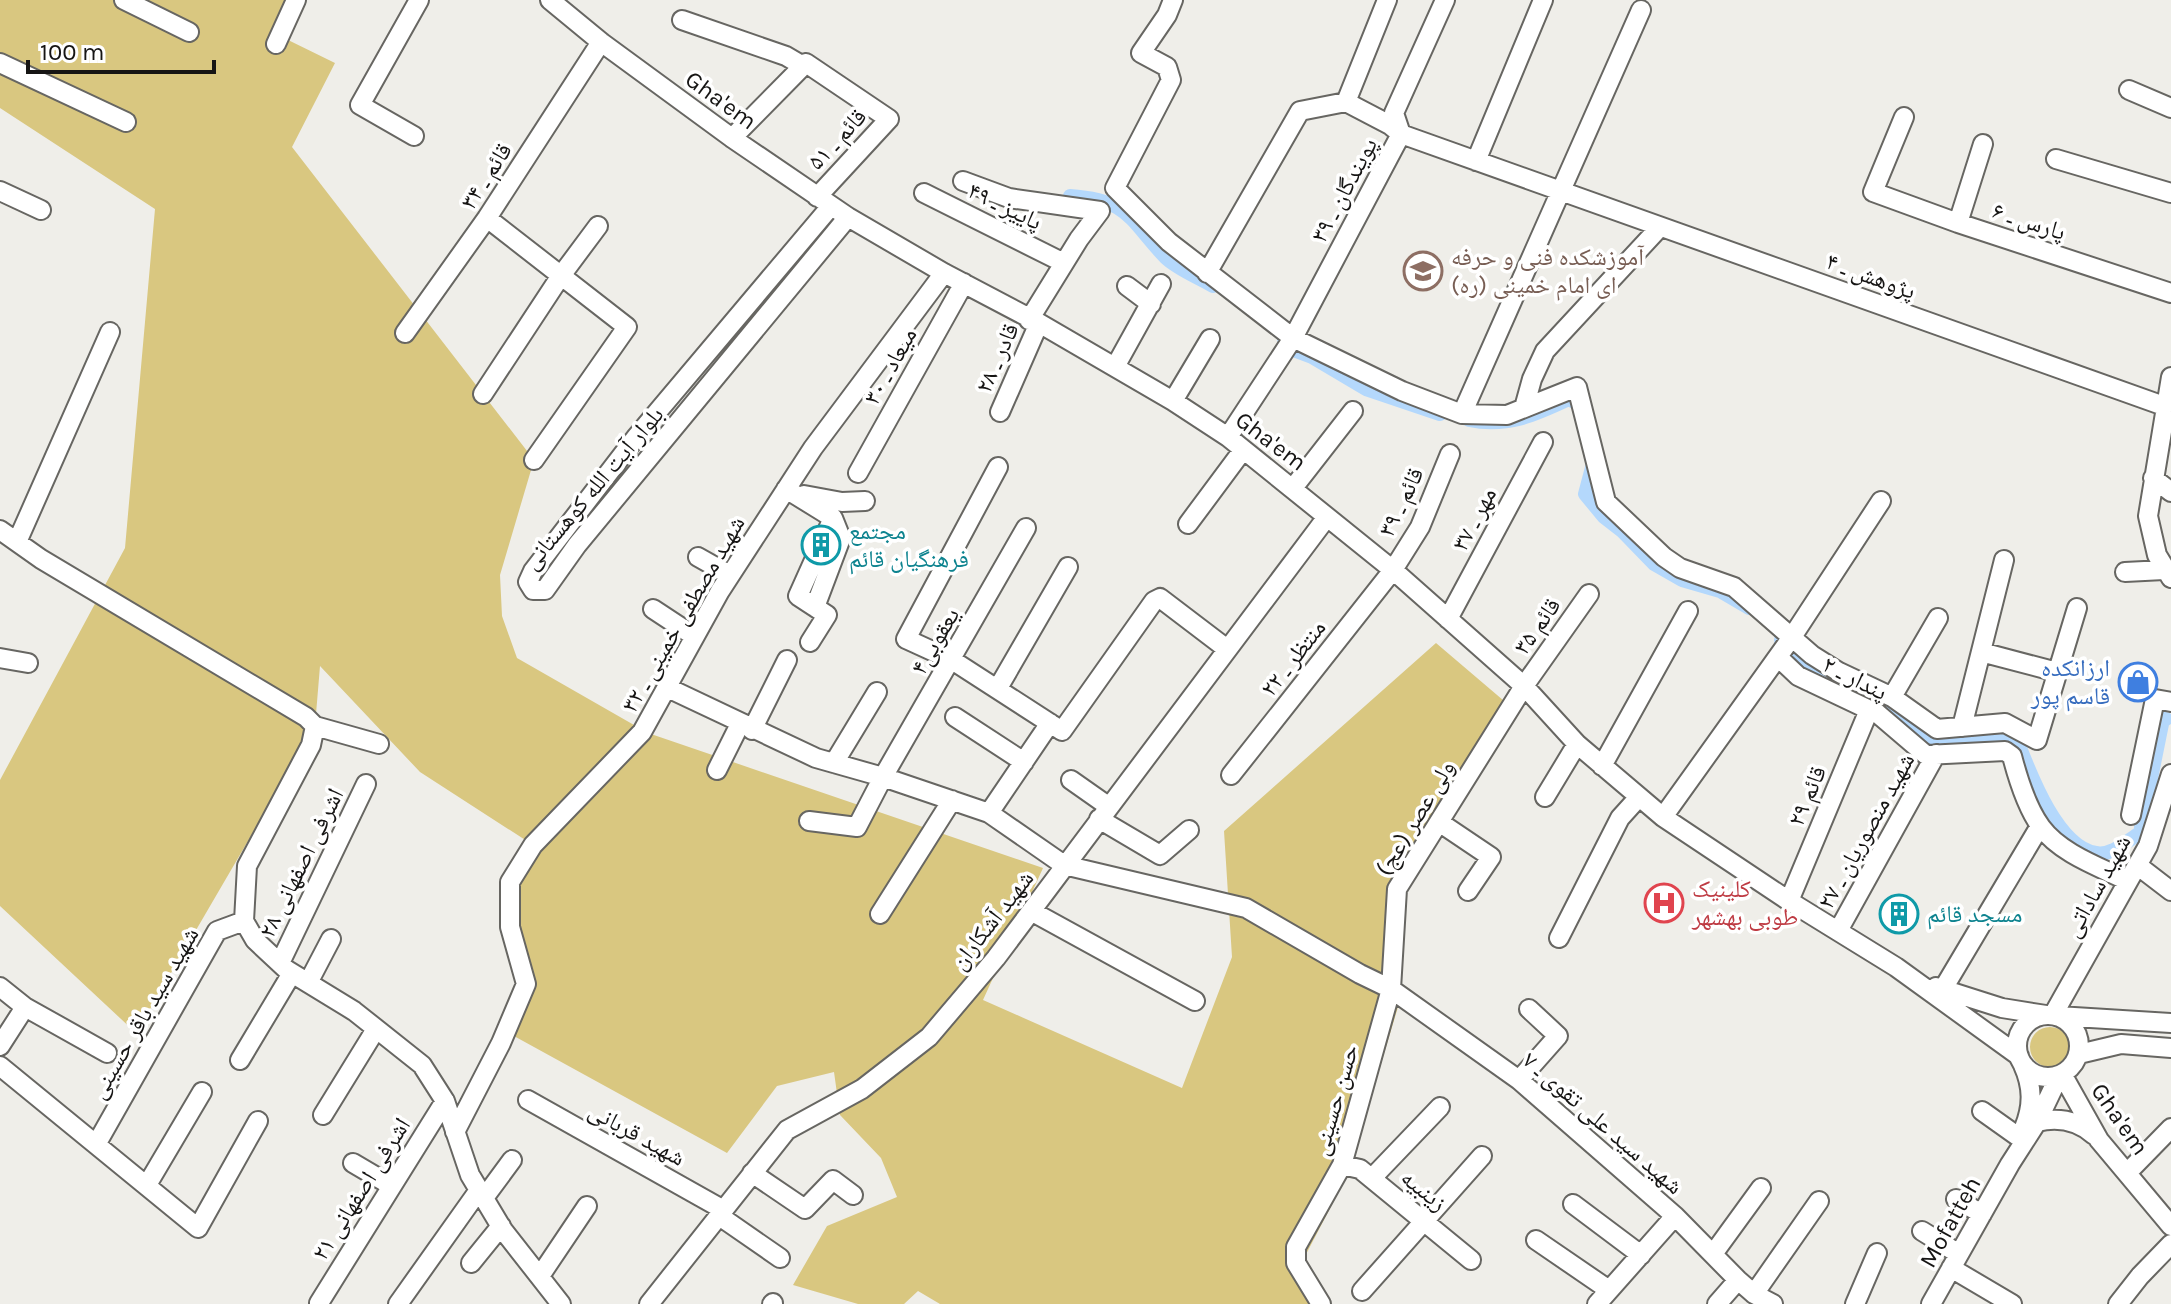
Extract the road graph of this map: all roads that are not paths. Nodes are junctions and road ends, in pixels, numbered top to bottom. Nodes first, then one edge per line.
1 (124, 0) edge
2 (296, 0) edge
3 (419, 0) edge
4 (550, 0) edge
5 (1173, 0) edge
6 (1387, 0) edge
7 (1445, 0) edge
8 (1543, 0) edge
9 (1641, 10) dead end
10 (682, 20) dead end
11 (189, 32) dead end
12 (601, 42) junction
13 (276, 44) dead end
14 (0, 63) edge
15 (803, 66) junction
16 (2129, 90) dead end
17 (1346, 102) junction
18 (2171, 108) edge
19 (1904, 117) dead end
20 (126, 122) dead end
21 (1401, 134) junction
22 (414, 136) dead end
23 (732, 138) junction
24 (1983, 144) dead end
25 (2056, 159) dead end
26 (1476, 161) junction
27 (963, 181) dead end
28 (0, 191) edge
29 (1562, 192) junction
30 (924, 193) dead end
31 (2171, 193) edge
32 (824, 201) junction
33 (41, 210) dead end
34 (848, 217) junction
35 (487, 218) junction
36 (1958, 223) junction
37 (598, 226) dead end
38 (1660, 227) junction
39 (1064, 263) junction
40 (944, 273) junction
41 (1207, 273) junction
42 (560, 277) junction
43 (964, 283) junction
44 (1161, 284) dead end
45 (1127, 286) dead end
46 (2171, 293) edge
47 (1151, 304) junction
48 (1034, 322) junction
49 (110, 332) dead end
50 (405, 333) dead end
51 (1293, 338) junction
52 (1210, 339) dead end
53 (1115, 367) junction
54 (2171, 379) edge
55 (483, 394) dead end
56 (1173, 401) junction
57 (2164, 406) junction
58 (1524, 408) junction
59 (1353, 411) dead end
60 (1000, 412) dead end
61 (1462, 414) junction
62 (1228, 437) junction
63 (1543, 442) dead end
64 (1243, 450) junction
65 (1450, 454) dead end
66 (534, 460) dead end
67 (998, 467) dead end
68 (858, 473) dead end
69 (2153, 478) junction
70 (1293, 488) junction
71 (786, 489) junction
72 (2171, 492) edge
73 (865, 501) dead end
74 (1881, 501) dead end
75 (1327, 517) junction
76 (1188, 524) dead end
77 (1026, 528) dead end
78 (0, 530) edge
79 (17, 542) junction
80 (698, 557) dead end
81 (2004, 560) dead end
82 (1068, 567) dead end
83 (1393, 570) junction
84 (2125, 572) dead end
85 (2168, 574) edge
86 (730, 575) junction
87 (1589, 594) dead end
88 (657, 608) dead end
89 (2077, 608) dead end
90 (1688, 611) dead end
91 (1938, 618) dead end
92 (1448, 619) junction
93 (694, 636) junction
94 (1792, 637) junction
95 (810, 642) dead end
96 (1227, 649) junction
97 (1981, 652) junction
98 (1778, 657) junction
99 (0, 658) edge
100 (787, 660) dead end
101 (952, 660) junction
102 (28, 663) dead end
103 (2057, 672) junction
104 (1524, 686) junction
105 (668, 688) junction
106 (998, 688) junction
107 (877, 692) dead end
108 (1892, 697) junction
109 (2171, 702) edge
110 (1869, 710) junction
111 (955, 717) dead end
112 (1050, 723) junction
113 (315, 726) junction
114 (746, 727) junction
115 (1962, 727) junction
116 (379, 744) dead end
117 (1577, 744) junction
118 (1936, 754) junction
119 (1024, 762) junction
120 (834, 763) junction
121 (1602, 766) junction
122 (717, 770) dead end
123 (2171, 774) edge
124 (1231, 775) dead end
125 (883, 777) junction
126 (1071, 780) dead end
127 (366, 784) dead end
128 (1545, 797) dead end
129 (1639, 797) junction
130 (952, 800) junction
131 (989, 813) junction
132 (1104, 813) junction
133 (2131, 815) dead end
134 (1663, 817) junction
135 (809, 821) dead end
136 (1439, 822) junction
137 (2040, 826) junction
138 (1189, 830) dead end
139 (1064, 865) junction
140 (2132, 873) junction
141 (1468, 891) dead end
142 (2171, 891) edge
143 (1789, 901) junction
144 (1031, 911) junction
145 (880, 914) dead end
146 (244, 921) junction
147 (1838, 931) junction
148 (1559, 938) dead end
149 (331, 939) dead end
150 (286, 968) junction
151 (1918, 982) junction
152 (308, 983) junction
153 (0, 987) edge
154 (1391, 989) junction
155 (1943, 989) junction
156 (1195, 1001) dead end
157 (25, 1007) junction
158 (1529, 1009) dead end
159 (2053, 1016) junction
160 (2116, 1018) junction
161 (2171, 1023) edge
162 (376, 1029) junction
163 (2121, 1044) junction
164 (0, 1046) edge
165 (2171, 1048) edge
166 (107, 1053) dead end
167 (2079, 1054) junction
168 (240, 1060) dead end
169 (2021, 1061) junction
170 (0, 1066) edge
171 (2060, 1075) junction
172 (1519, 1080) junction
173 (202, 1092) dead end
174 (528, 1100) dead end
175 (445, 1101) junction
176 (1440, 1107) dead end
177 (1982, 1111) dead end
178 (323, 1115) dead end
179 (258, 1121) dead end
180 (2037, 1122) junction
181 (2171, 1128) edge
182 (455, 1132) junction
183 (2020, 1138) junction
184 (2099, 1140) junction
185 (97, 1143) junction
186 (1482, 1156) dead end
187 (512, 1160) dead end
188 (353, 1163) dead end
189 (2010, 1164) junction
190 (1342, 1165) junction
191 (752, 1173) junction
192 (2127, 1173) junction
193 (1372, 1178) junction
194 (147, 1185) junction
195 (392, 1186) junction
196 (1761, 1188) dead end
197 (481, 1194) junction
198 (853, 1195) dead end
199 (1956, 1199) dead end
200 (1819, 1201) dead end
201 (1573, 1204) dead end
202 (587, 1206) dead end
203 (720, 1212) junction
204 (1982, 1214) junction
205 (1675, 1216) junction
206 (1422, 1220) junction
207 (501, 1226) junction
208 (2171, 1226) edge
209 (1922, 1231) dead end
210 (1536, 1240) dead end
211 (2171, 1244) edge
212 (1877, 1253) dead end
213 (1713, 1254) junction
214 (1641, 1255) junction
215 (780, 1258) dead end
216 (1471, 1260) dead end
217 (1955, 1261) junction
218 (471, 1263) dead end
219 (1738, 1280) junction
220 (543, 1290) edge
221 (1362, 1291) dead end
222 (1754, 1294) junction
223 (1603, 1297) edge
224 (319, 1303) edge
225 (398, 1304) edge
226 (561, 1304) edge
227 (649, 1304) edge
228 (1321, 1304) edge
229 (1717, 1304) edge
230 (1773, 1304) edge
231 (1855, 1304) edge
232 (1932, 1304) edge
233 (2012, 1304) edge
234 (2118, 1304) edge

1 - 11 street
2 - 13 street
3 - 22 street
4 - 12 street, Gha'em
5 - 41 street
6 - 17 street
7 - 21 street, پویندگان ـ ۳۹
8 - 26 street
9 - 29 street
10 - 15 street
12 - 23 street, Gha'em
12 - 35 street, قائم ـ ۳۴
14 - 20 street
15 - 23 street
15 - 32 street, قائم ـ ۵۱
16 - 18 street
17 - 21 street, پژوهش ـ ۴
17 - 41 street
19 - 36 street, پارس ـ ۶
21 - 26 street, پژوهش ـ ۴
21 - 51 street, پویندگان ـ ۳۹
23 - 32 street, Gha'em
24 - 36 street
25 - 31 street
26 - 29 street, پژوهش ـ ۴
27 - 39 street
28 - 33 street
29 - 38 street, پژوهش ـ ۴
29 - 61 street
30 - 39 street, پاییز ـ ۴۹
32 - 34 street, Gha'em
32 - 34 street, بلوار آیت الله کوهستانی
34 - 40 street, Gha'em
35 - 42 street
35 - 50 street, قائم ـ ۳۴
36 - 46 street, پارس ـ ۶
37 - 42 street
38 - 57 street, پژوهش ـ ۴
38 - 58 street
39 - 48 street
40 - 43 street, Gha'em
40 - 71 street, شهید مصطفی خمینی ـ ۳۲
41 - 51 street
42 - 55 street
42 - 66 street
43 - 48 street, Gha'em
43 - 68 street, میعاد ـ ۳۰
44 - 47 street
45 - 47 street
47 - 53 street
48 - 53 street, Gha'em
48 - 60 street, قادر ـ ۲۸
49 - 79 street
51 - 61 street
51 - 62 street, پویندگان ـ ۳۹
52 - 56 street
53 - 56 street, Gha'em
54 - 57 street
56 - 62 street, Gha'em
57 - 69 street
58 - 61 street
58 - 94 street
59 - 70 street
62 - 64 street, Gha'em
63 - 92 street, مهر ـ ۳۷
64 - 70 street, Gha'em
64 - 76 street
65 - 83 street, قائم ـ ۳۹
67 - 101 street
69 - 72 street
69 - 85 street
70 - 75 street, Gha'em
71 - 73 street
71 - 86 street, شهید مصطفی خمینی ـ ۳۲
71 - 95 street
74 - 94 street
75 - 83 street, Gha'em
75 - 96 street, شهید آشکاران
77 - 101 street, یعقوبی۴
78 - 79 street
79 - 113 street
80 - 86 street
81 - 97 street
82 - 106 street
83 - 92 street, Gha'em
83 - 124 street, منتظر ـ ۲۲
84 - 85 street
86 - 93 street, شهید مصطفی خمینی ـ ۳۲
87 - 104 street, قائم ۳۵
88 - 93 street
89 - 103 street
90 - 121 street
91 - 108 street
92 - 104 street, Gha'em
93 - 105 street, شهید مصطفی خمینی ـ ۳۲
94 - 98 street
94 - 108 street
96 - 112 street
96 - 132 street, شهید آشکاران
97 - 103 street
97 - 115 street
98 - 110 street, پندار ـ ۲
98 - 134 street
99 - 102 street
100 - 114 street
101 - 106 street
101 - 125 street, یعقوبی۴
103 - 115 street
104 - 117 street, Gha'em
104 - 136 street, ولی عصر (عج)
105 - 114 street
105 - 182 street, شهید مصطفی خمینی ـ ۳۲
106 - 112 street
107 - 120 street
108 - 115 street
109 - 133 street
110 - 118 street, پندار ـ ۲
110 - 143 street, قائم ۲۹
111 - 119 street
112 - 119 street
113 - 116 street
113 - 146 street
114 - 120 street
114 - 122 street
117 - 121 street, Gha'em
117 - 128 street
118 - 137 street
118 - 147 street, شهید منصوریان ـ ۲۷
119 - 131 street
120 - 125 street
121 - 129 street, Gha'em
123 - 140 street, شهید ساداتی
125 - 130 street
125 - 135 street, یعقوبی۴
126 - 132 street
127 - 150 street, اشرفی اصفهانی ۲۸
129 - 134 street, Gha'em
129 - 148 street
130 - 131 street
130 - 145 street
131 - 139 street
132 - 138 street
132 - 139 street, شهید آشکاران
134 - 143 street, Gha'em
136 - 141 street
136 - 154 street, ولی عصر (عج)
137 - 140 street
137 - 155 street
139 - 144 street, شهید آشکاران
139 - 154 street, شهید سید علی تقوی ـ ۷
140 - 142 street
140 - 159 street, شهید ساداتی
143 - 147 street, Gha'em
144 - 156 street
144 - 191 street, شهید آشکاران
146 - 150 street
146 - 185 street, شهید سید باقر حسینی
147 - 151 street, Gha'em
149 - 152 street
150 - 152 street
150 - 168 street, اشرفی اصفهانی ۲۸
151 - 155 street
151 - 169 street
152 - 162 street
153 - 157 street
154 - 172 street, شهید سید علی تقوی ـ ۷
154 - 190 street, حسن حسینی
155 - 159 street
157 - 164 street
157 - 166 street
158 - 172 street
159 - 160 street
159 - 167 street
159 - 169 street
160 - 161 street
160 - 163 street
162 - 175 street
162 - 178 street
163 - 165 street
163 - 167 street
167 - 171 street
169 - 171 street
169 - 183 street
170 - 185 street
171 - 180 street
171 - 184 street, Gha'em
172 - 205 street, شهید سید علی تقوی ـ ۷
173 - 194 street
174 - 203 street, شهید قربانی
175 - 182 street
175 - 195 street, اشرفی اصفهانی ۲۱
176 - 193 street
177 - 183 street
179 - 194 street
180 - 184 street
180 - 189 street
181 - 192 street
182 - 197 street
183 - 189 street
184 - 192 street, Gha'em
185 - 194 street
186 - 206 street
187 - 197 street
188 - 195 street
189 - 204 street, Mofatteh
190 - 193 street, زینبیه
190 - 228 street, حسن حسینی
191 - 198 street
191 - 203 street, شهید آشکاران
192 - 208 street, Gha'em
193 - 206 street, زینبیه
195 - 224 street, اشرفی اصفهانی ۲۱
196 - 213 street
197 - 207 street
197 - 225 street
199 - 204 street
200 - 222 street
201 - 214 street
202 - 220 street
203 - 215 street, شهید قربانی
203 - 227 street, شهید آشکاران
204 - 217 street, Mofatteh
205 - 213 street, شهید سید علی تقوی ـ ۷
205 - 214 street
206 - 216 street, زینبیه
206 - 221 street
207 - 218 street
207 - 220 street
209 - 217 street
210 - 223 street
211 - 234 street
212 - 231 street
213 - 219 street, شهید سید علی تقوی ـ ۷
214 - 223 street
217 - 232 street, Mofatteh
217 - 233 street
219 - 222 street, شهید سید علی تقوی ـ ۷
219 - 229 street
220 - 226 street
222 - 230 street, شهید سید علی تقوی ـ ۷

